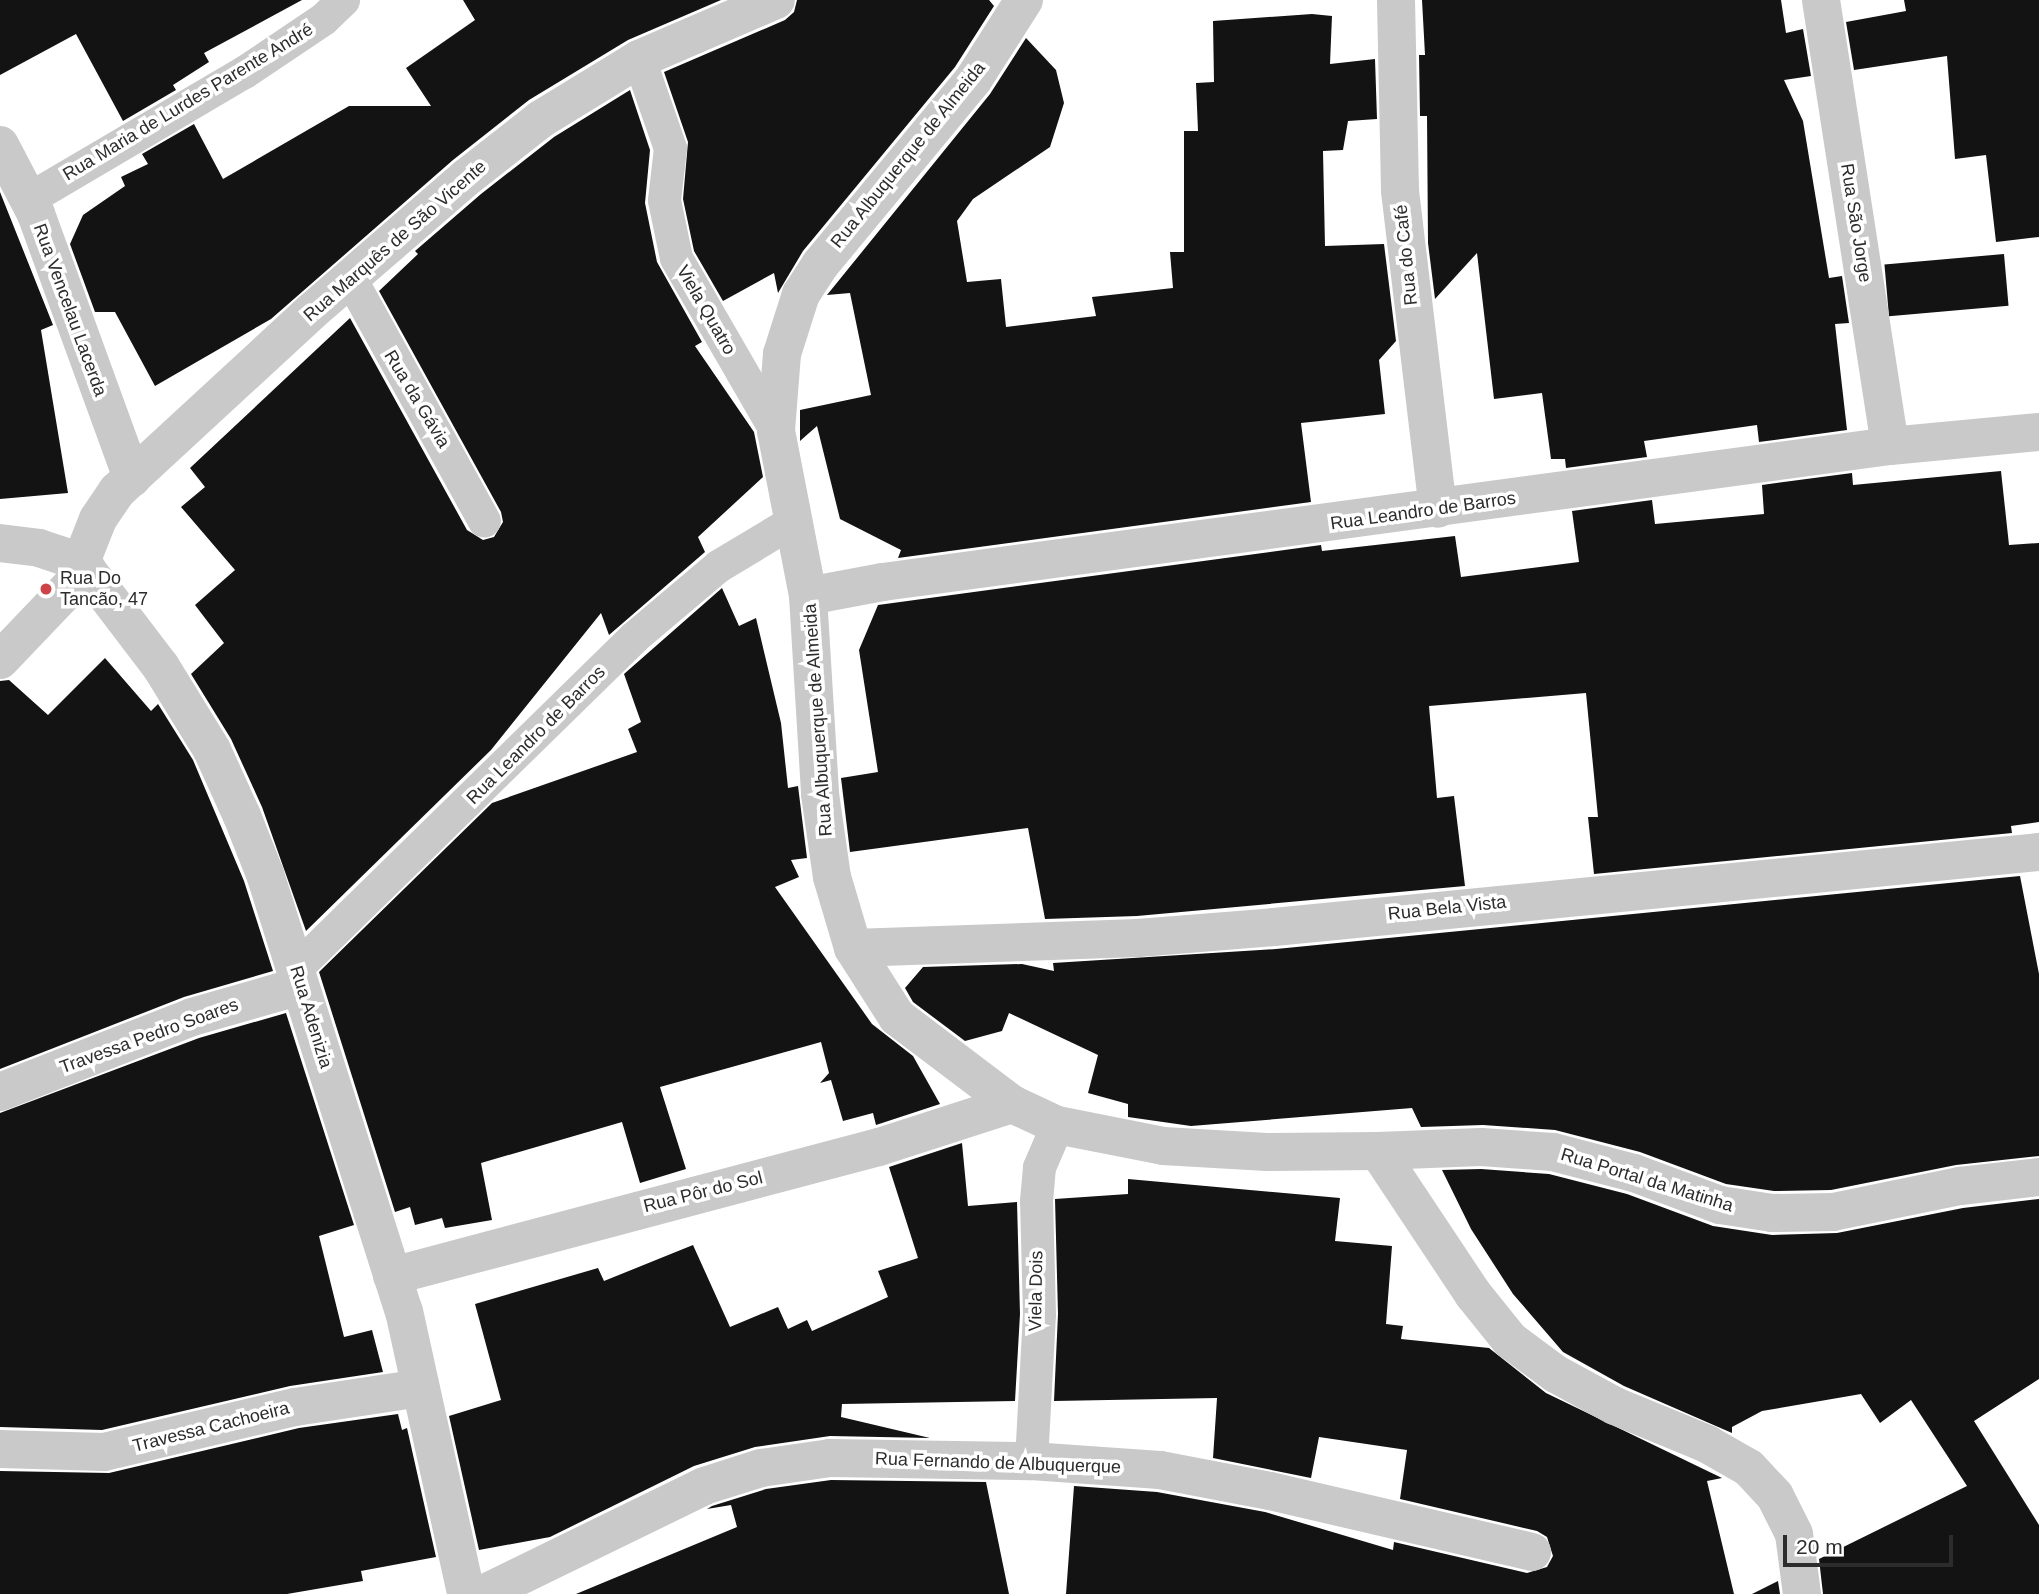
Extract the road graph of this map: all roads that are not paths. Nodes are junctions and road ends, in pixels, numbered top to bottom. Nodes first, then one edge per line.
1 (343, 0) edge
2 (776, 0) edge
3 (1024, 0) edge
4 (1396, 0) edge
5 (1821, 0) edge
6 (639, 59) junction
7 (0, 145) edge
8 (28, 199) junction
9 (350, 278) junction
10 (776, 432) junction
11 (2039, 432) edge
12 (1891, 446) junction
13 (132, 478) junction
14 (1438, 509) junction
15 (484, 521) dead end
16 (793, 522) junction
17 (0, 543) edge
18 (84, 566) junction
19 (808, 597) junction
20 (0, 660) edge
21 (2039, 852) edge
22 (853, 948) junction
23 (298, 977) junction
24 (0, 1092) edge
25 (1013, 1104) junction
26 (1058, 1125) junction
27 (1378, 1151) junction
28 (2039, 1177) edge
29 (392, 1276) junction
30 (421, 1388) junction
31 (0, 1449) edge
32 (1031, 1461) junction
33 (1532, 1552) dead end
34 (466, 1594) edge
35 (483, 1594) edge
36 (1802, 1594) edge

1 - 8 lane, Rua Maria de Lurdes Parente André
2 - 6 street, Rua Marquês de São Vicente
3 - 10 street, Rua Albuquerque de Almeida
4 - 14 street, Rua do Café
5 - 12 street, Rua São Jorge
6 - 9 street, Rua Marquês de São Vicente
6 - 10 lane, Viela Quatro
7 - 8 street, Rua Vencelau Lacerda
8 - 13 street, Rua Vencelau Lacerda
9 - 13 street, Rua Marquês de São Vicente
9 - 15 lane, Rua da Gávia
10 - 16 street, Rua Albuquerque de Almeida
11 - 12 street, Rua Leandro de Barros
12 - 14 street, Rua Leandro de Barros
13 - 18 street, Rua Marquês de São Vicente
14 - 19 street, Rua Leandro de Barros
16 - 19 street, Rua Albuquerque de Almeida
16 - 23 lane, Rua Leandro de Barros
17 - 18 street
18 - 20 street
18 - 23 street, Rua Adenizia
19 - 22 street, Rua Albuquerque de Almeida
21 - 22 street, Rua Bela Vista
22 - 25 street, Rua Albuquerque de Almeida
23 - 24 street, Travessa Pedro Soares
23 - 29 street, Rua Adenizia
25 - 26 street, Rua Albuquerque de Almeida
25 - 29 street, Rua Pôr do Sol
26 - 27 street, Rua Albuquerque de Almeida
26 - 32 lane, Viela Dois
27 - 28 street, Rua Portal da Matinha
27 - 36 street
29 - 30 street, Rua Adenizia
30 - 31 street, Travessa Cachoeira
30 - 34 street, Rua Adenizia
32 - 33 street, Rua Fernando de Albuquerque
32 - 35 street, Rua Fernando de Albuquerque

